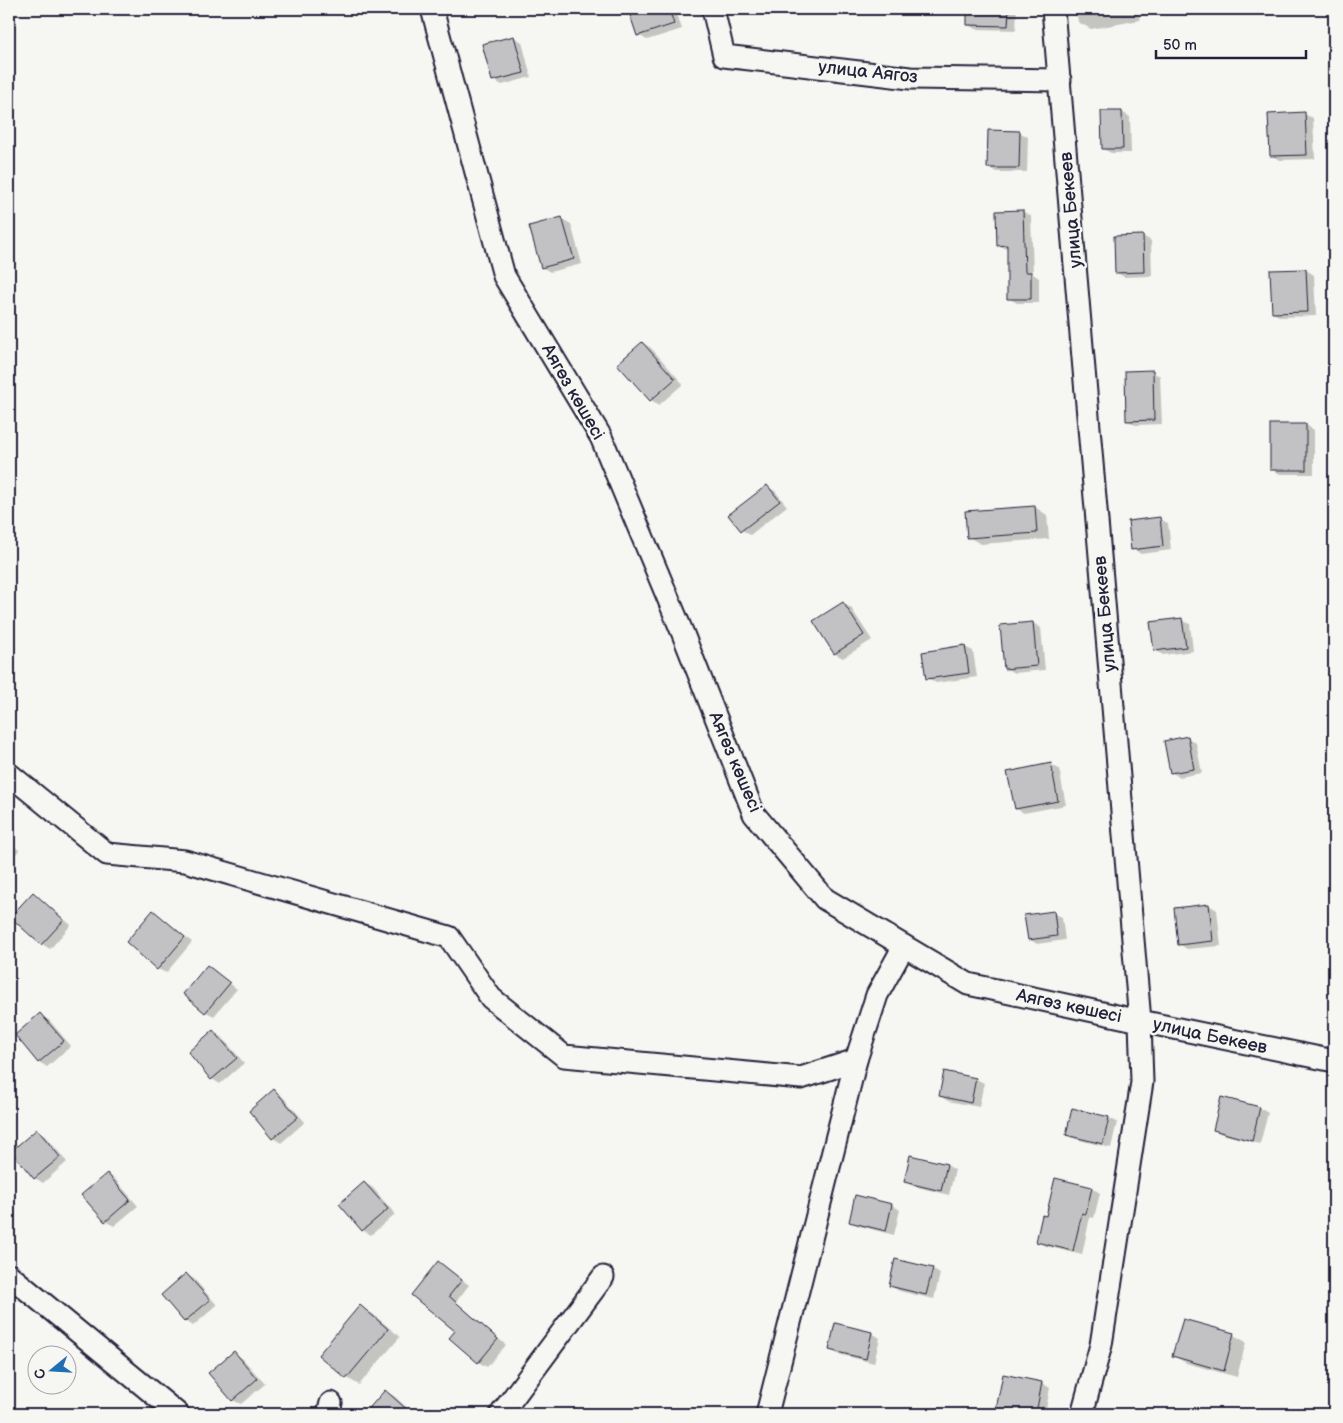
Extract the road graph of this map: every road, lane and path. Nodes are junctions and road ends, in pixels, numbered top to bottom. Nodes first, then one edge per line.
1 (432, 9) edge
2 (713, 9) edge
3 (1054, 9) edge
4 (1060, 80) junction
5 (9, 774) edge
6 (904, 946) junction
7 (1140, 1022) junction
8 (856, 1060) junction
9 (1334, 1061) edge
10 (9, 1275) edge
11 (603, 1277) dead end
12 (178, 1414) edge
13 (500, 1414) edge
14 (767, 1414) edge
15 (1082, 1414) edge

1 - 6 street, Аягөз көшесі
2 - 4 street, улица Аягоз
3 - 4 street, улица Бекеев
4 - 7 street, улица Бекеев
5 - 8 street
6 - 7 street, Аягөз көшесі
6 - 8 street
7 - 9 street, улица Бекеев
7 - 15 street, Аягөз көшесі
8 - 14 street
10 - 12 street
11 - 13 street

